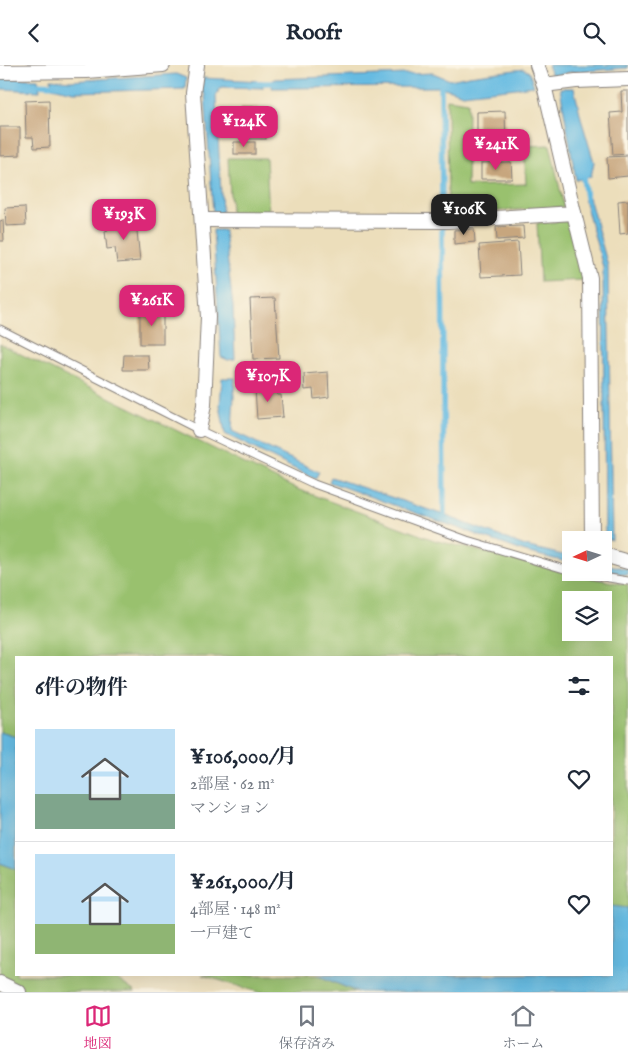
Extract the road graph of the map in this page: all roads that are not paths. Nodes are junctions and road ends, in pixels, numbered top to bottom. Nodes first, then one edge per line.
1 (163, 65) edge
2 (538, 65) edge
3 (197, 71) edge
4 (0, 72) edge
5 (628, 79) edge
6 (550, 84) junction
7 (574, 213) junction
8 (202, 220) junction
9 (0, 329) edge
10 (199, 430) junction
11 (592, 531) edge
12 (612, 557) edge
13 (628, 562) edge
14 (562, 568) edge
15 (612, 578) edge
16 (628, 581) edge
17 (0, 983) edge
18 (19, 992) edge

1 - 4 street
2 - 6 street
3 - 8 street
5 - 6 street
6 - 7 street
7 - 8 street
7 - 11 street
8 - 10 street
9 - 10 lane
10 - 14 lane
12 - 13 street
15 - 16 lane
17 - 18 street

